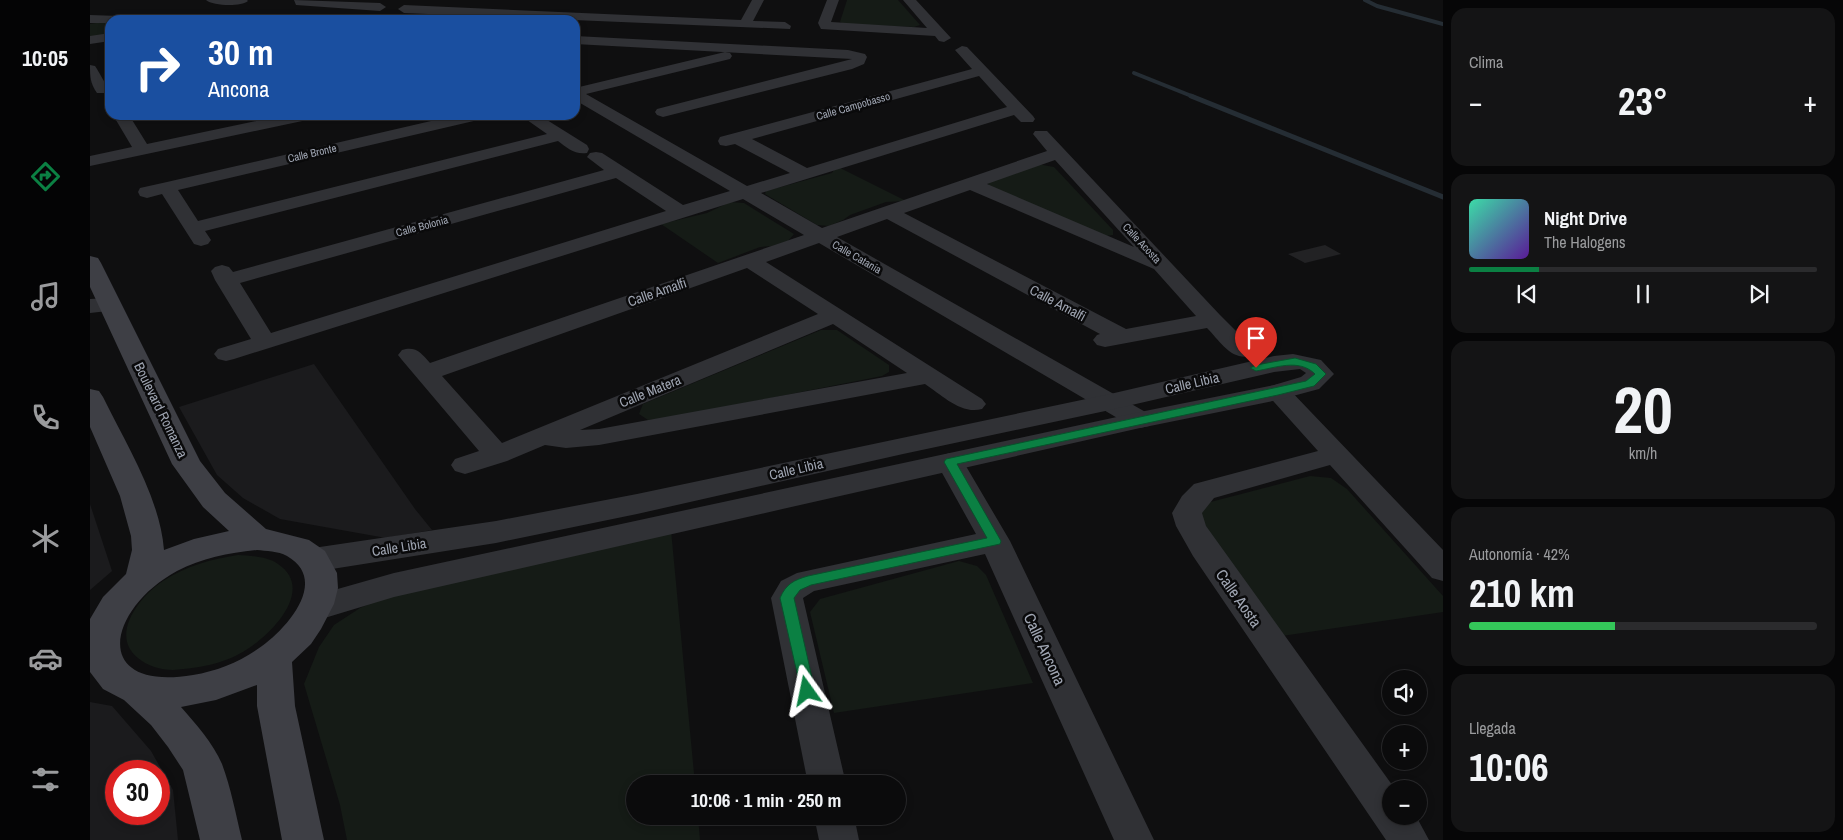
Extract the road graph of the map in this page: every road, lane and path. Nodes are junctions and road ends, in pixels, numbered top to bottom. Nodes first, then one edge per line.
1 (212, 0) edge
2 (220, 0) edge
3 (300, 0) edge
4 (447, 0) edge
5 (526, 0) edge
6 (758, 0) edge
7 (833, 0) edge
8 (909, 0) edge
9 (242, 1) dead end
10 (376, 4) edge
11 (597, 6) dead end
12 (675, 7) dead end
13 (404, 9) dead end
14 (432, 10) junction
15 (509, 13) junction
16 (560, 15) edge
17 (580, 16) edge
18 (586, 16) junction
19 (92, 19) edge
20 (105, 19) edge
21 (664, 20) junction
22 (745, 24) junction
23 (785, 26) dead end
24 (938, 32) junction
25 (105, 38) edge
26 (90, 40) edge
27 (580, 40) edge
28 (948, 41) dead end
29 (641, 43) junction
30 (752, 49) junction
31 (962, 50) dead end
32 (580, 52) edge
33 (94, 66) edge
34 (980, 70) junction
35 (627, 80) junction
36 (101, 91) edge
37 (580, 92) edge
38 (580, 96) edge
39 (681, 107) junction
40 (1016, 109) junction
41 (664, 112) dead end
42 (128, 120) edge
43 (283, 120) edge
44 (456, 120) edge
45 (536, 120) edge
46 (1037, 129) joint
47 (560, 136) junction
48 (142, 150) junction
49 (1058, 153) junction
50 (91, 161) edge
51 (618, 172) junction
52 (804, 173) junction
53 (969, 183) junction
54 (167, 187) junction
55 (147, 192) dead end
56 (745, 192) junction
57 (680, 212) junction
58 (888, 212) junction
59 (819, 235) junction
60 (750, 260) junction
61 (90, 263) edge
62 (1163, 267) junction
63 (99, 305) edge
64 (835, 315) junction
65 (1212, 320) junction
66 (1121, 336) junction
67 (264, 341) junction
68 (1098, 342) dead end
69 (1244, 351) dead end
70 (226, 354) dead end
71 (929, 376) junction
72 (1278, 392) junction
73 (90, 397) edge
74 (1110, 402) junction
75 (973, 404) dead end
76 (1140, 420) junction
77 (541, 436) junction
78 (497, 455) junction
79 (1336, 455) junction
80 (950, 462) junction
81 (464, 465) dead end
82 (257, 539) junction
83 (995, 541) junction
84 (313, 560) junction
85 (1443, 570) edge
86 (141, 580) junction
87 (318, 607) junction
88 (99, 618) edge
89 (274, 657) junction
90 (113, 680) edge
91 (825, 775) edge
92 (1382, 802) edge
93 (836, 825) edge
94 (1398, 825) edge
95 (221, 840) edge
96 (303, 840) edge
97 (840, 840) edge
98 (1134, 840) edge
99 (1409, 840) edge

1 - 2 street
2 - 9 street
3 - 10 street
4 - 14 street
5 - 15 street
6 - 22 street
7 - 24 street
8 - 24 street
11 - 18 street
12 - 21 street
13 - 14 street
14 - 15 street
15 - 16 street
17 - 18 street
18 - 21 street
19 - 20 street
21 - 22 street
22 - 23 street
24 - 28 street
25 - 26 street
27 - 29 street
29 - 30 street
29 - 32 street
30 - 35 street
30 - 39 street
31 - 34 street, Calle Acosta
33 - 36 street
34 - 40 street, Calle Acosta
34 - 52 street, Calle Campobasso
35 - 37 street
35 - 39 street
38 - 56 street, Calle Catania
39 - 41 street
40 - 46 street, Calle Acosta
40 - 52 street
42 - 48 street
43 - 48 street
44 - 54 street, Calle Bronte
45 - 47 street
46 - 49 street, Calle Acosta
47 - 51 street
47 - 54 street
48 - 50 street
49 - 53 street, Calle Amalfi
49 - 62 street, Calle Acosta
51 - 57 street
51 - 67 street, Calle Bolonia
52 - 56 street
53 - 58 street, Calle Amalfi
53 - 62 street
54 - 55 street, Calle Bronte
56 - 57 street
56 - 59 street, Calle Catania
57 - 67 street
58 - 59 street, Calle Amalfi
58 - 66 street, Calle Amalfi
59 - 60 street, Calle Amalfi
59 - 74 street, Calle Catania
60 - 64 street
60 - 78 street, Calle Amalfi
61 - 63 main road, Boulevard Romanza
62 - 65 street, Calle Acosta
63 - 82 main road, Boulevard Romanza
64 - 71 street
64 - 77 street, Calle Matera
65 - 66 street
65 - 69 street, Calle Acosta
66 - 68 street
67 - 70 street
71 - 75 street
71 - 77 street
72 - 74 street, Calle Libia
72 - 76 street, Calle Libia
72 - 79 street
73 - 86 main road
74 - 76 street, Calle Catania
74 - 84 street, Calle Libia
76 - 80 street, Calle Libia
77 - 78 street, Calle Matera
78 - 81 street, Calle Matera
79 - 85 street
79 - 92 street, Calle Aosta
80 - 83 street, Calle Ancona
80 - 87 street, Calle Libia
82 - 84 main road
82 - 86 main road
83 - 91 street
83 - 98 street, Calle Ancona
84 - 87 main road
86 - 88 main road
87 - 89 main road
88 - 90 main road
89 - 90 main road
89 - 96 main road
90 - 95 main road
93 - 97 street
94 - 99 street, Calle Aosta

